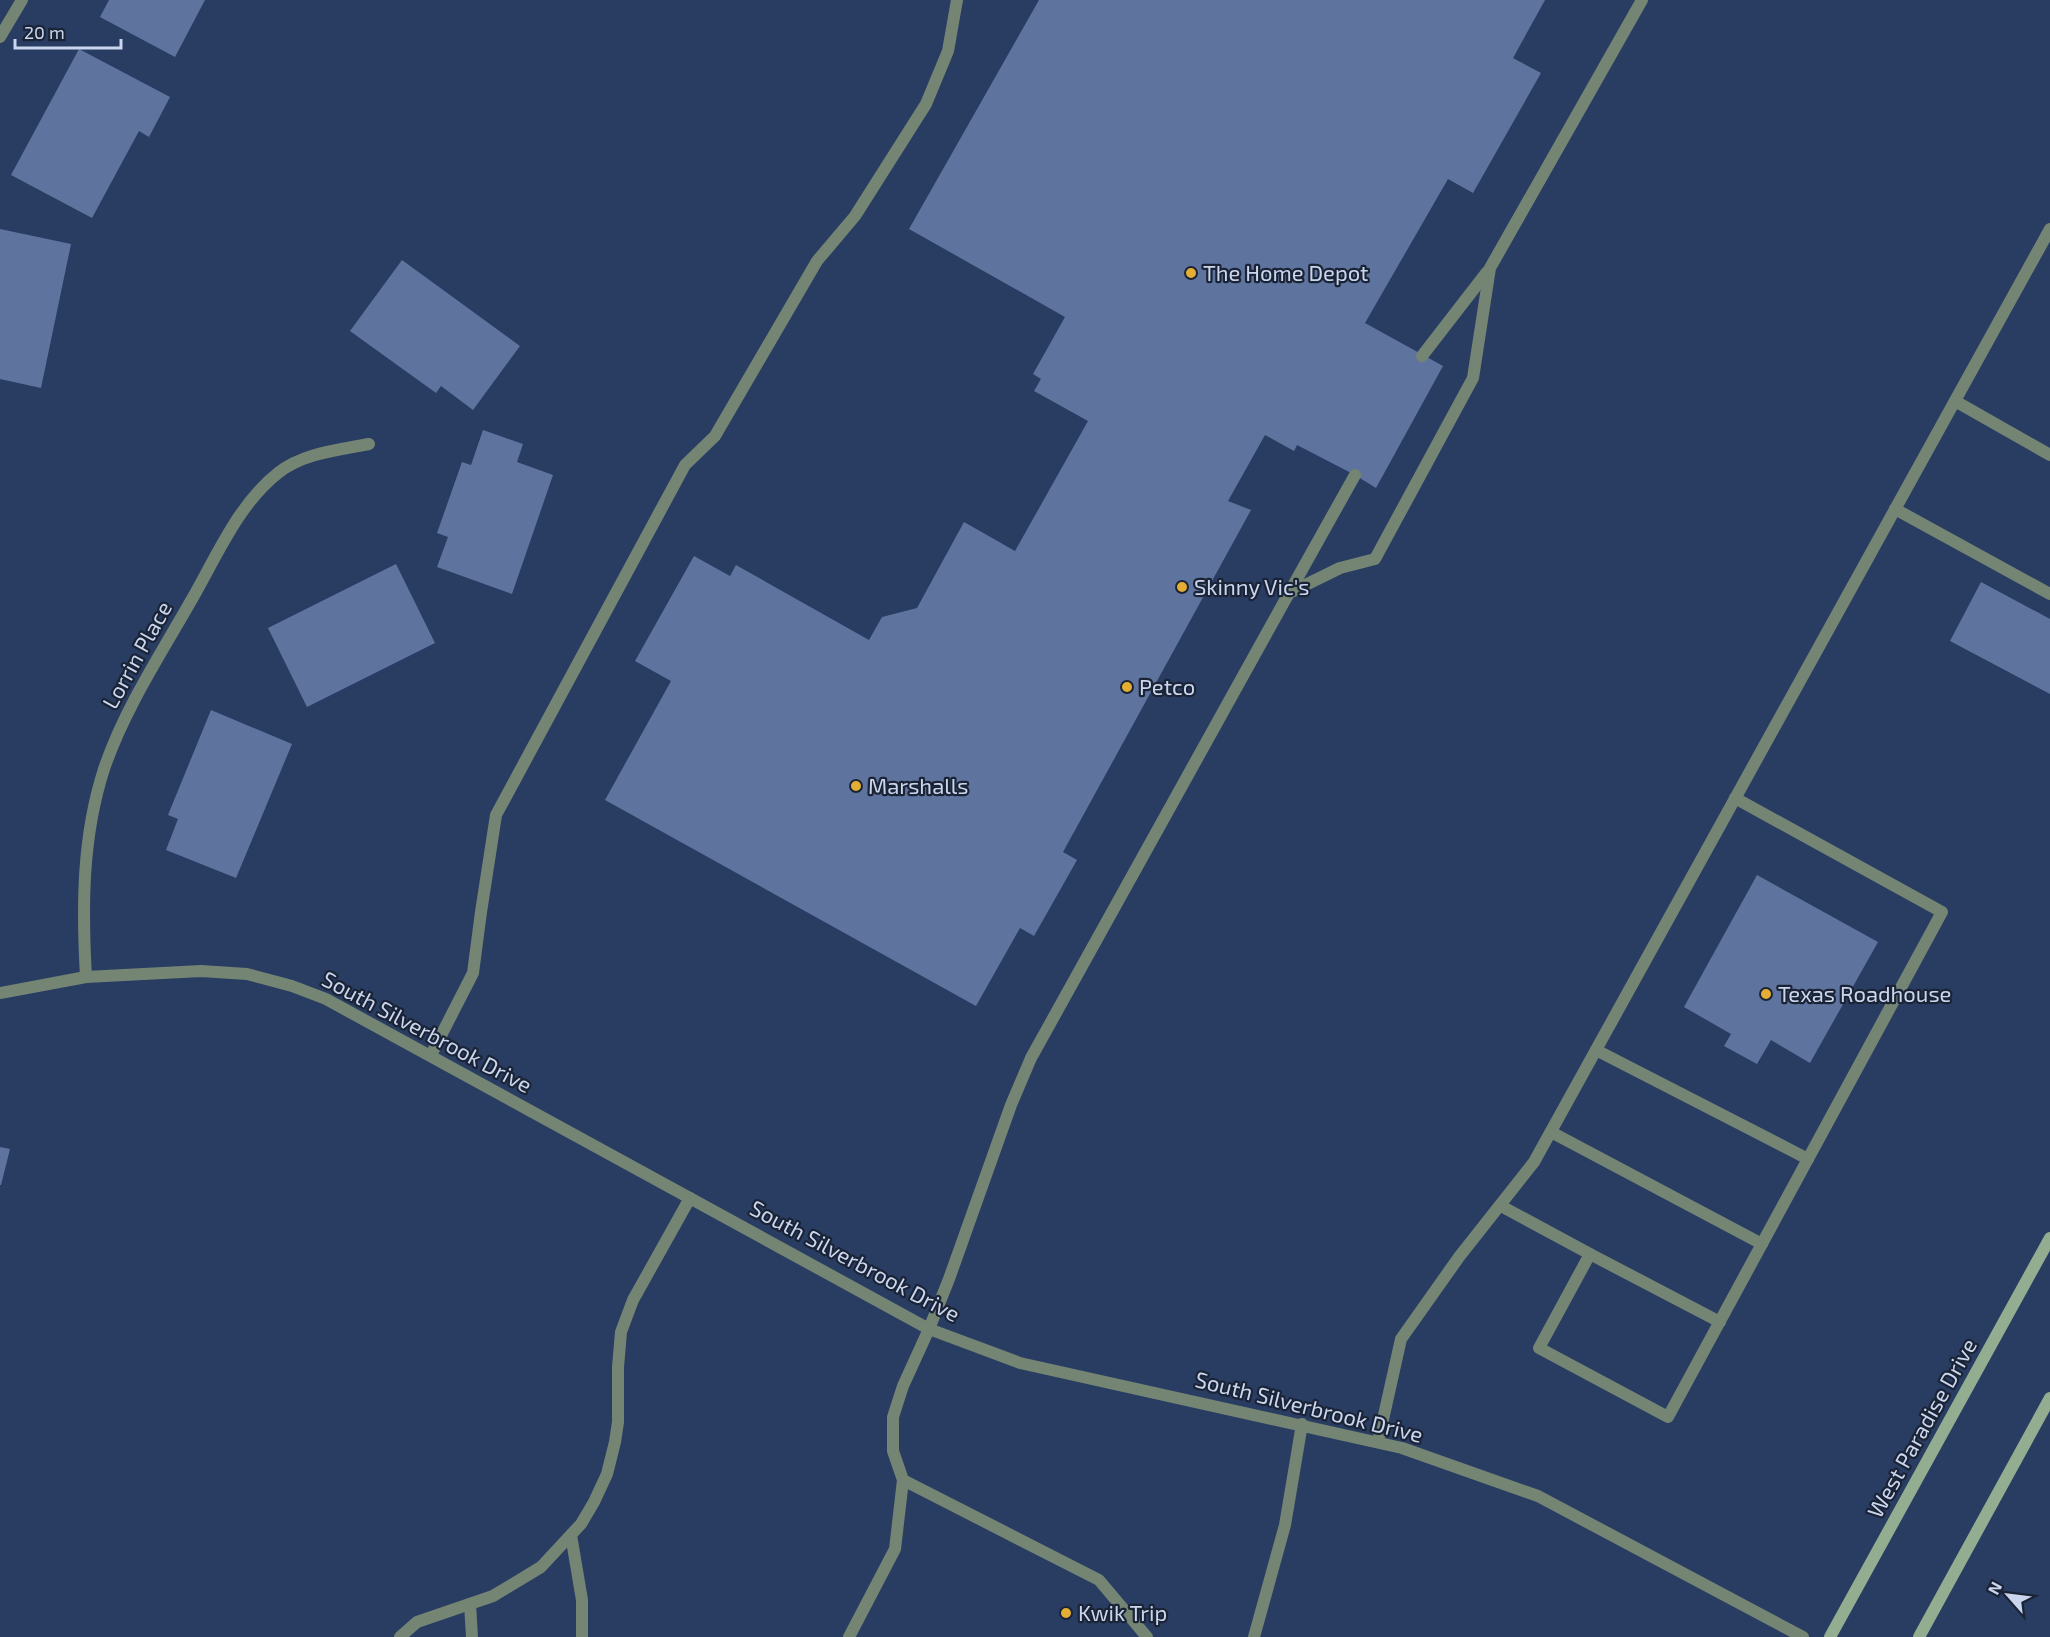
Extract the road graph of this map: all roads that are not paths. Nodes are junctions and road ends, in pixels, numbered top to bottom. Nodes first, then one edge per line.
1 (22, 0) edge
2 (957, 0) edge
3 (1642, 0) edge
4 (0, 38) edge
5 (2050, 228) edge
6 (1490, 268) junction
7 (1422, 356) dead end
8 (1955, 401) junction
9 (369, 444) dead end
10 (2050, 455) edge
11 (1355, 475) dead end
12 (1895, 509) junction
13 (1289, 593) junction
14 (2050, 594) edge
15 (1736, 798) junction
16 (86, 977) junction
17 (0, 993) edge
18 (1596, 1050) junction
19 (431, 1055) junction
20 (1551, 1132) junction
21 (1808, 1159) junction
22 (690, 1198) junction
23 (1501, 1206) junction
24 (2050, 1238) edge
25 (1762, 1244) junction
26 (1590, 1254) junction
27 (1720, 1322) junction
28 (929, 1329) junction
29 (2050, 1398) edge
30 (1302, 1424) junction
31 (1378, 1442) junction
32 (903, 1480) junction
33 (571, 1535) junction
34 (471, 1604) junction
35 (400, 1637) edge
36 (472, 1637) edge
37 (582, 1637) edge
38 (849, 1637) edge
39 (1147, 1637) edge
40 (1254, 1637) edge
41 (1803, 1637) edge
42 (1830, 1637) edge
43 (1919, 1637) edge

1 - 4 street
2 - 19 street
3 - 6 street
5 - 8 street
6 - 7 street
6 - 13 street
8 - 10 street
8 - 12 street
9 - 16 street, Lorrin Place
11 - 13 street
12 - 14 street
12 - 15 street
13 - 28 street
15 - 18 street
15 - 21 street
16 - 17 street, South Silverbrook Drive
16 - 19 street, South Silverbrook Drive
18 - 20 street
18 - 21 street
19 - 22 street, South Silverbrook Drive
20 - 23 street
20 - 25 street
21 - 25 street
22 - 28 street, South Silverbrook Drive
22 - 33 street
23 - 26 street
23 - 31 street
24 - 42 street, West Paradise Drive
25 - 27 street
26 - 27 street
26 - 27 street
28 - 30 street, South Silverbrook Drive
28 - 32 street
29 - 43 street
30 - 31 street, South Silverbrook Drive
30 - 40 street
31 - 41 street, South Silverbrook Drive
32 - 38 street
32 - 39 street
33 - 34 street
33 - 37 street
34 - 35 street
34 - 36 street

